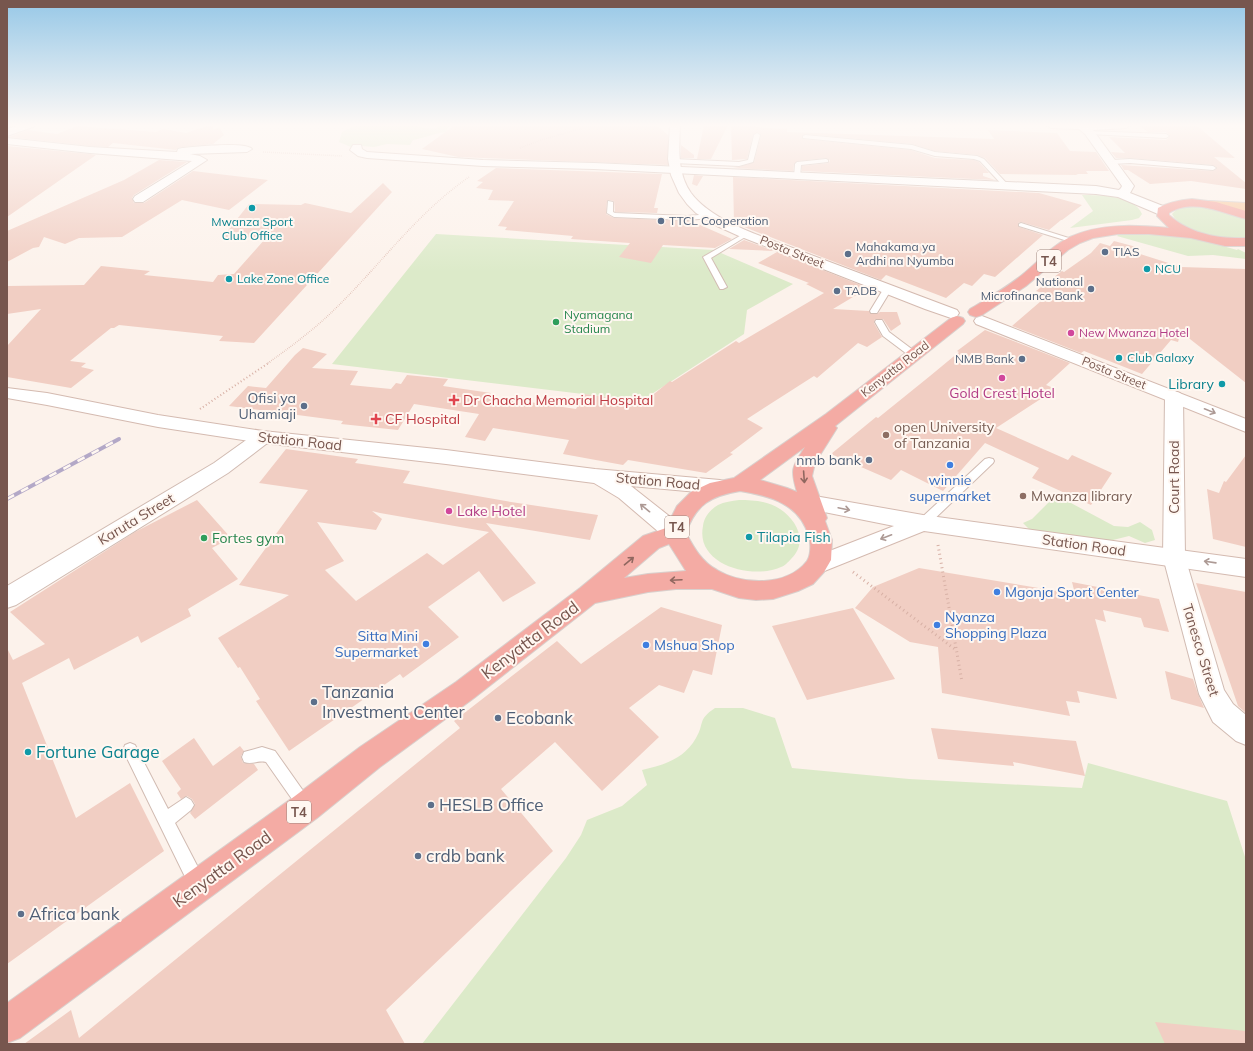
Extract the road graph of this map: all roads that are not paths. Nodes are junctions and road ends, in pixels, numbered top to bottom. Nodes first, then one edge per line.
1 (179, 174) edge
2 (677, 174) edge
3 (764, 174) edge
4 (995, 174) edge
5 (1120, 174) edge
6 (797, 177) joint
7 (1007, 187) junction
8 (1121, 194) junction
9 (139, 198) dead end
10 (610, 202) dead end
11 (1210, 205) junction
12 (1246, 207) edge
13 (1163, 213) junction
14 (1246, 215) edge
15 (711, 216) junction
16 (1021, 226) dead end
17 (1129, 230) junction
18 (746, 234) junction
19 (1194, 234) junction
20 (1209, 238) junction
21 (1073, 241) junction
22 (1246, 242) edge
23 (1246, 250) edge
24 (723, 287) dead end
25 (887, 290) junction
26 (874, 311) dead end
27 (954, 317) junction
28 (979, 317) junction
29 (879, 322) dead end
30 (914, 355) junction
31 (7, 393) edge
32 (1174, 397) junction
33 (833, 418) junction
34 (1246, 426) edge
35 (263, 437) junction
36 (989, 461) dead end
37 (595, 476) junction
38 (730, 485) junction
39 (801, 500) junction
40 (928, 524) junction
41 (675, 533) junction
42 (1174, 557) junction
43 (825, 561) junction
44 (1246, 568) edge
45 (714, 580) junction
46 (588, 595) junction
47 (7, 598) edge
48 (1246, 732) edge
49 (130, 750) dead end
50 (249, 757) dead end
51 (186, 806) dead end
52 (306, 807) junction
53 (166, 820) junction
54 (198, 886) junction
55 (7, 1025) edge

1 - 9 street
2 - 15 street, Posta Street
3 - 6 street
4 - 7 lane
5 - 8 street
6 - 7 street
7 - 8 street
8 - 13 street
10 - 15 lane
11 - 12 main road
11 - 13 highway
11 - 14 highway
13 - 17 highway, T4
13 - 19 highway
15 - 18 street, Posta Street
16 - 21 lane
17 - 19 highway, T4
17 - 21 highway, T4
18 - 24 lane
18 - 25 street, Posta Street
19 - 20 highway
20 - 22 highway
20 - 23 highway
21 - 28 highway, T4
25 - 26 lane
25 - 27 street, Posta Street
27 - 28 highway
27 - 30 highway, Kenyatta Road / T4
28 - 32 street, Posta Street
29 - 30 lane
30 - 33 highway, Kenyatta Road / T4
31 - 35 street, Station Road
32 -> 34 street, Posta Street
32 - 42 street, Court Road
33 - 38 highway, Kenyatta Road / T4
33 -> 39 highway, Kenyatta Road / T4
35 - 37 street, Station Road
35 - 47 street, Karuta Street
36 - 40 lane
37 - 38 street, Station Road
41 -> 37 street, Station Road
38 - 39 highway, T4
38 - 41 highway, T4
39 -> 40 street, Station Road
39 - 43 highway, T4
40 - 42 street, Station Road
40 -> 43 street, Station Road
41 - 45 highway, T4
46 -> 41 highway, Kenyatta Road / T4
44 -> 42 street, Station Road
42 - 48 street, Tanesco Street
43 - 45 highway, T4
45 -> 46 highway, Kenyatta Road / T4
46 - 52 highway, Kenyatta Road / T4
49 - 53 lane
50 - 52 lane
51 - 53 lane
52 - 54 highway, Kenyatta Road / T4
53 - 54 lane
54 - 55 highway, Kenyatta Road / T4

